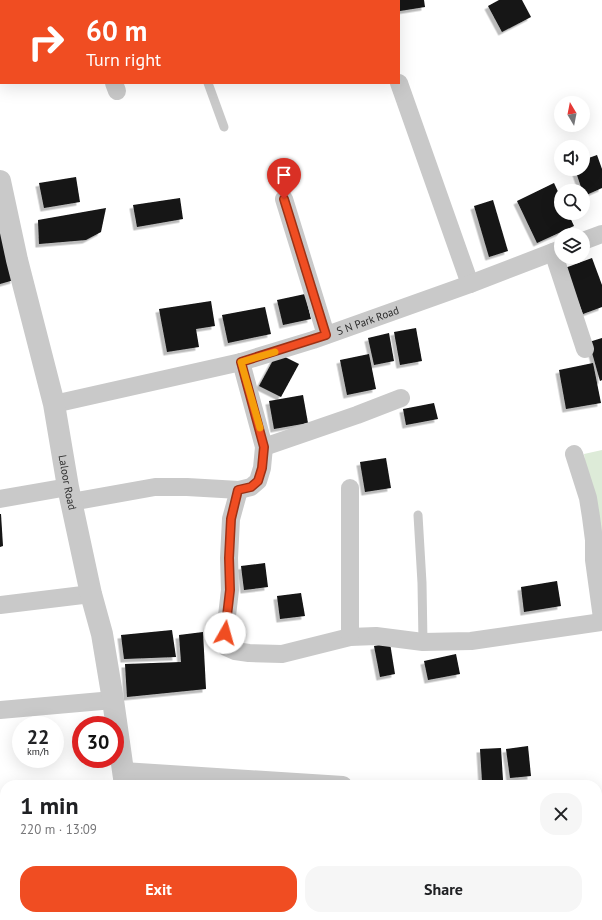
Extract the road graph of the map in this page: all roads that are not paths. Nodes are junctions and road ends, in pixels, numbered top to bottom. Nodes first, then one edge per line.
1 (208, 84) edge
2 (399, 84) edge
3 (224, 127) dead end
4 (0, 182) edge
5 (284, 199) dead end
6 (602, 234) edge
7 (590, 238) edge
8 (554, 251) edge
9 (561, 264) edge
10 (470, 284) junction
11 (326, 335) junction
12 (585, 349) dead end
13 (241, 362) junction
14 (401, 398) dead end
15 (54, 404) junction
16 (264, 447) junction
17 (574, 454) dead end
18 (350, 488) dead end
19 (238, 490) junction
20 (69, 494) junction
21 (0, 499) edge
22 (418, 515) dead end
23 (91, 594) junction
24 (0, 605) edge
25 (602, 618) edge
26 (602, 622) edge
27 (350, 637) junction
28 (423, 642) junction
29 (113, 700) junction
30 (0, 710) edge
31 (124, 778) edge
32 (191, 780) edge

1 - 3 lane
2 - 10 street
4 - 15 street, Laloor Road
5 - 11 street
6 - 7 street
8 - 10 street, S N Park Road
9 - 12 street
10 - 11 street, S N Park Road
11 - 13 street, S N Park Road
13 - 15 street, S N Park Road
13 - 16 street
14 - 16 street
15 - 20 street, Laloor Road
16 - 19 street
17 - 25 street
18 - 27 street
19 - 20 street
19 - 27 street
20 - 21 street
20 - 23 street, Laloor Road
22 - 28 lane
23 - 24 street
23 - 29 street, Laloor Road
26 - 28 street
27 - 28 street
29 - 30 street
29 - 31 street, Laloor Road
31 - 32 street

